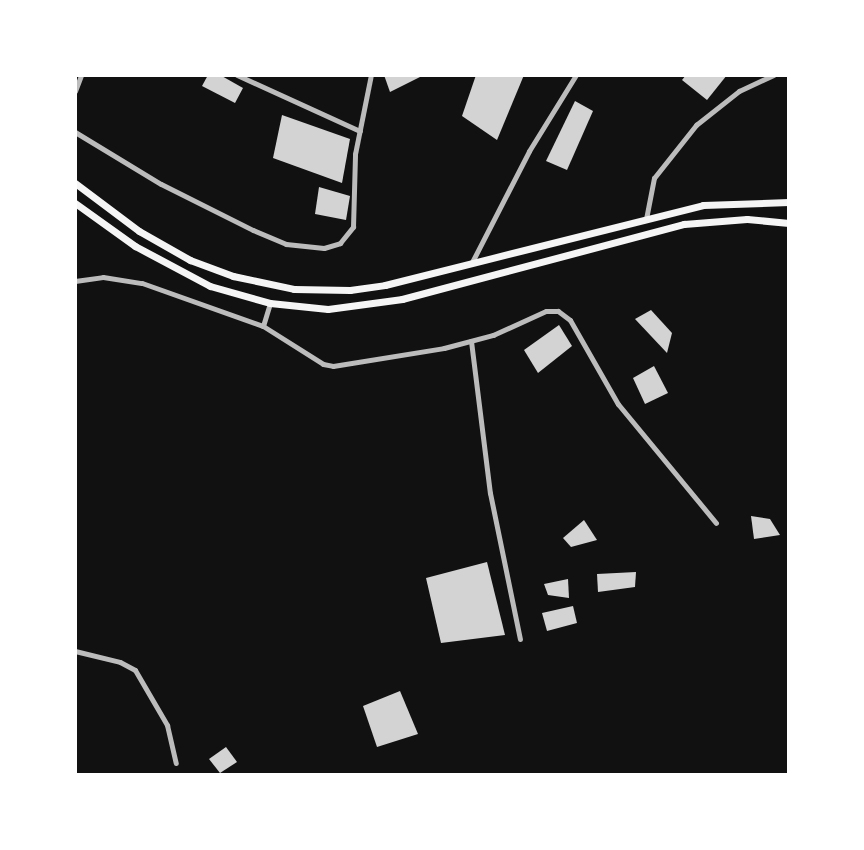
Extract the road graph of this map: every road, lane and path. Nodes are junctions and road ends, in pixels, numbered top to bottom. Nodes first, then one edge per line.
1 (81, 75) edge
2 (237, 75) edge
3 (371, 75) edge
4 (576, 75) edge
5 (773, 75) edge
6 (75, 91) edge
7 (360, 131) junction
8 (75, 132) edge
9 (75, 183) edge
10 (789, 202) edge
11 (75, 203) edge
12 (646, 219) junction
13 (789, 223) edge
14 (471, 264) junction
15 (75, 281) edge
16 (270, 303) junction
17 (263, 326) junction
18 (471, 341) junction
19 (716, 523) dead end
20 (520, 639) dead end
21 (75, 651) edge
22 (176, 763) dead end

1 - 6 street
2 - 7 street
3 - 7 street
4 - 14 street
5 - 12 street
7 - 8 street
9 - 14 main road
10 - 12 main road
11 - 16 main road
12 - 14 main road
13 - 16 main road
15 - 17 street
16 - 17 street
17 - 18 street
18 - 19 street
18 - 20 street
21 - 22 street

